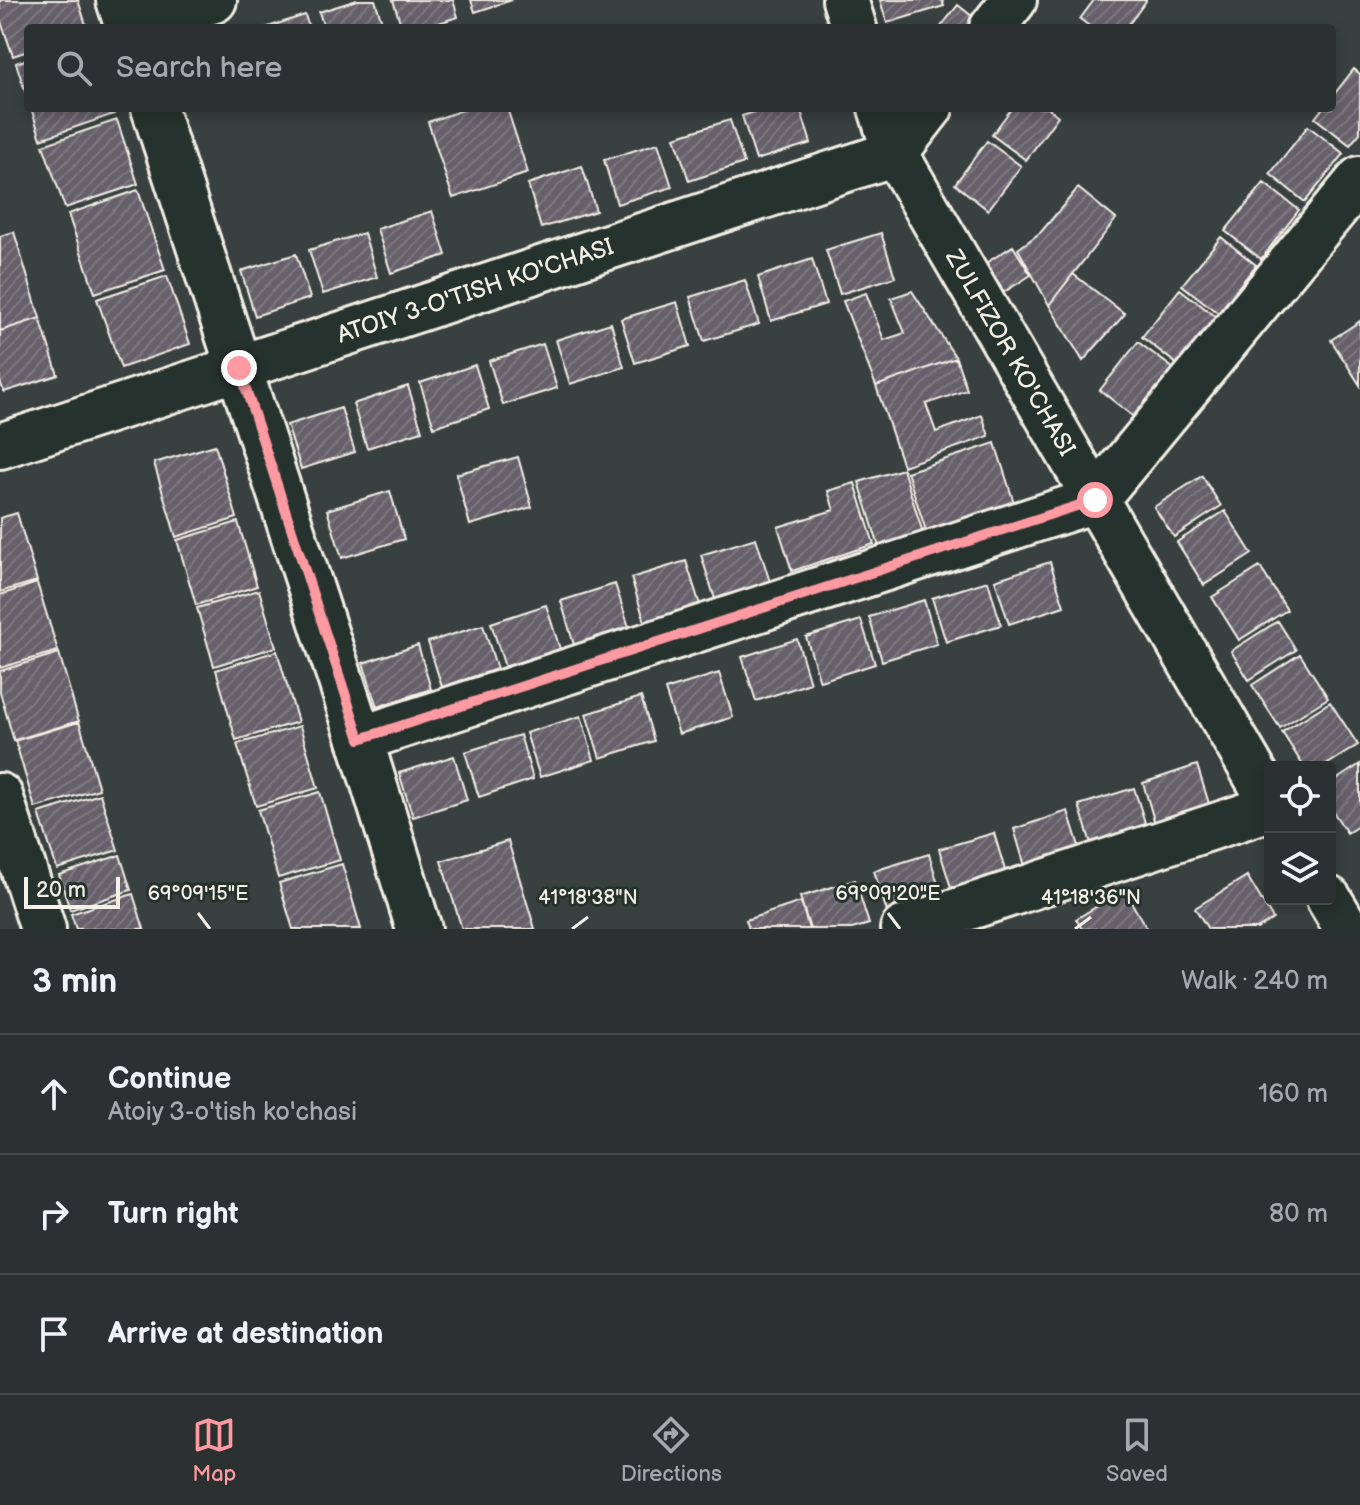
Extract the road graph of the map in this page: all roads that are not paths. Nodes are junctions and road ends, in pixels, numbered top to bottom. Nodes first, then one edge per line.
1 (119, 0) edge
2 (214, 0) edge
3 (845, 0) edge
4 (1014, 0) edge
5 (127, 24) edge
6 (140, 24) edge
7 (853, 24) edge
8 (995, 24) edge
9 (155, 112) edge
10 (882, 112) edge
11 (927, 112) edge
12 (895, 153) junction
13 (1359, 183) edge
14 (239, 368) junction
15 (0, 446) edge
16 (1095, 500) junction
17 (360, 739) junction
18 (1264, 790) edge
19 (0, 796) edge
20 (1264, 810) edge
21 (1333, 905) edge
22 (43, 929) edge
23 (419, 929) edge
24 (903, 929) edge
25 (1347, 929) edge

1 - 5 street
2 - 6 street
3 - 7 street
4 - 8 street
9 - 14 street
10 - 12 street, ZULFIZOR KO'CHASI
11 - 12 street
12 - 14 street, ATOIY 3-O'TISH KO'CHASI
12 - 16 street, ZULFIZOR KO'CHASI
13 - 16 street
14 - 15 street, ATOIY 3-O'TISH KO'CHASI
14 - 17 street
16 - 17 street
16 - 18 street, ZULFIZOR KO'CHASI
17 - 23 street
19 - 22 street
20 - 24 street
21 - 25 street

